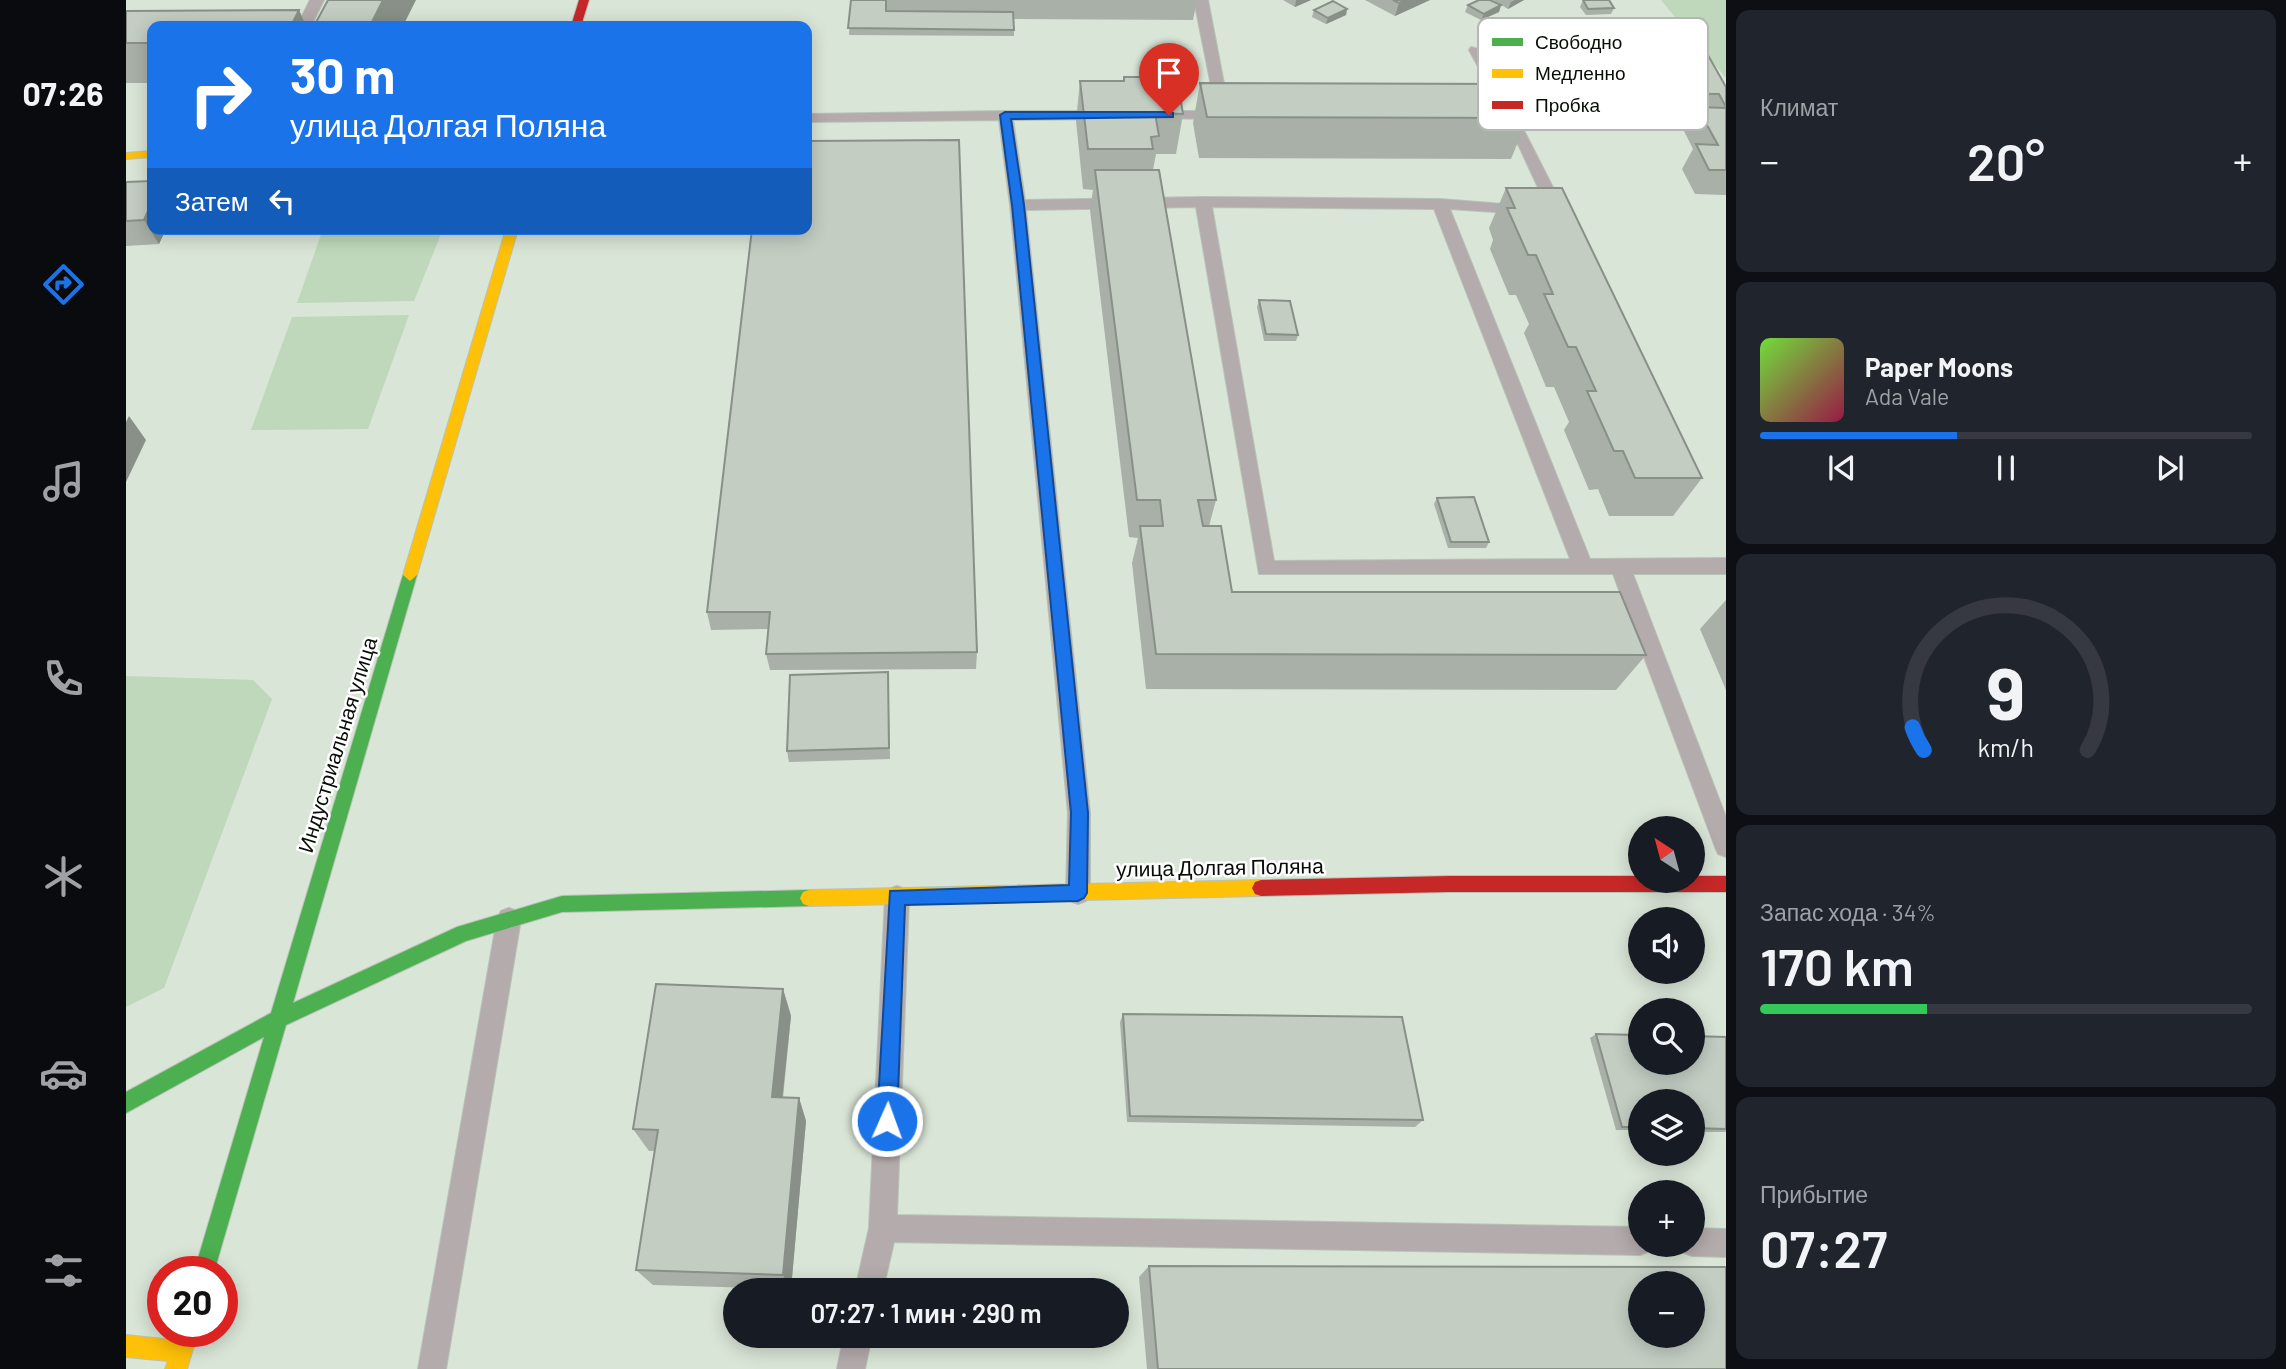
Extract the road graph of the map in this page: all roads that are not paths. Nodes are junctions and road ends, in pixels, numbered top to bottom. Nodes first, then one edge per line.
1 (317, 0) edge
2 (584, 0) edge
3 (1201, 0) edge
4 (306, 21) edge
5 (578, 21) edge
6 (1476, 50) dead end
7 (1478, 55) edge
8 (1005, 115) junction
9 (1114, 115) edge
10 (1142, 115) edge
11 (812, 118) edge
12 (1512, 130) edge
13 (147, 154) edge
14 (126, 156) edge
15 (1203, 202) junction
16 (1440, 204) junction
17 (1018, 205) junction
18 (510, 235) edge
19 (1726, 566) edge
20 (1583, 567) junction
21 (1620, 567) junction
22 (1726, 847) edge
23 (1726, 884) edge
24 (1078, 893) junction
25 (897, 897) junction
26 (509, 919) junction
27 (277, 1020) junction
28 (126, 1103) edge
29 (883, 1228) junction
30 (1628, 1241) edge
31 (1705, 1242) edge
32 (1726, 1243) edge
33 (209, 1256) edge
34 (872, 1278) edge
35 (126, 1346) edge
36 (182, 1347) edge
37 (855, 1348) edge
38 (181, 1351) junction
39 (176, 1369) edge
40 (432, 1369) edge
41 (850, 1369) edge

1 - 4 lane
2 - 5 main road
3 - 10 lane
6 - 7 lane
8 - 9 lane
8 - 11 lane
8 - 17 lane
12 - 16 lane
13 - 14 main road
15 - 16 lane
15 - 17 lane
15 - 20 lane
16 - 20 lane
17 - 24 lane
18 - 27 main road, Индустриальная улица
19 - 21 lane
20 - 21 lane
21 - 22 lane
23 - 24 main road, улица Долгая Поляна
24 - 25 main road, улица Долгая Поляна
25 - 26 main road, улица Долгая Поляна
25 - 29 lane
26 - 27 main road, улица Долгая Поляна
26 - 40 lane
27 - 28 main road, улица Долгая Поляна
27 - 33 main road, Индустриальная улица
29 - 30 lane
29 - 34 lane
31 - 32 lane
35 - 38 main road
36 - 38 main road
37 - 41 lane
38 - 39 main road

